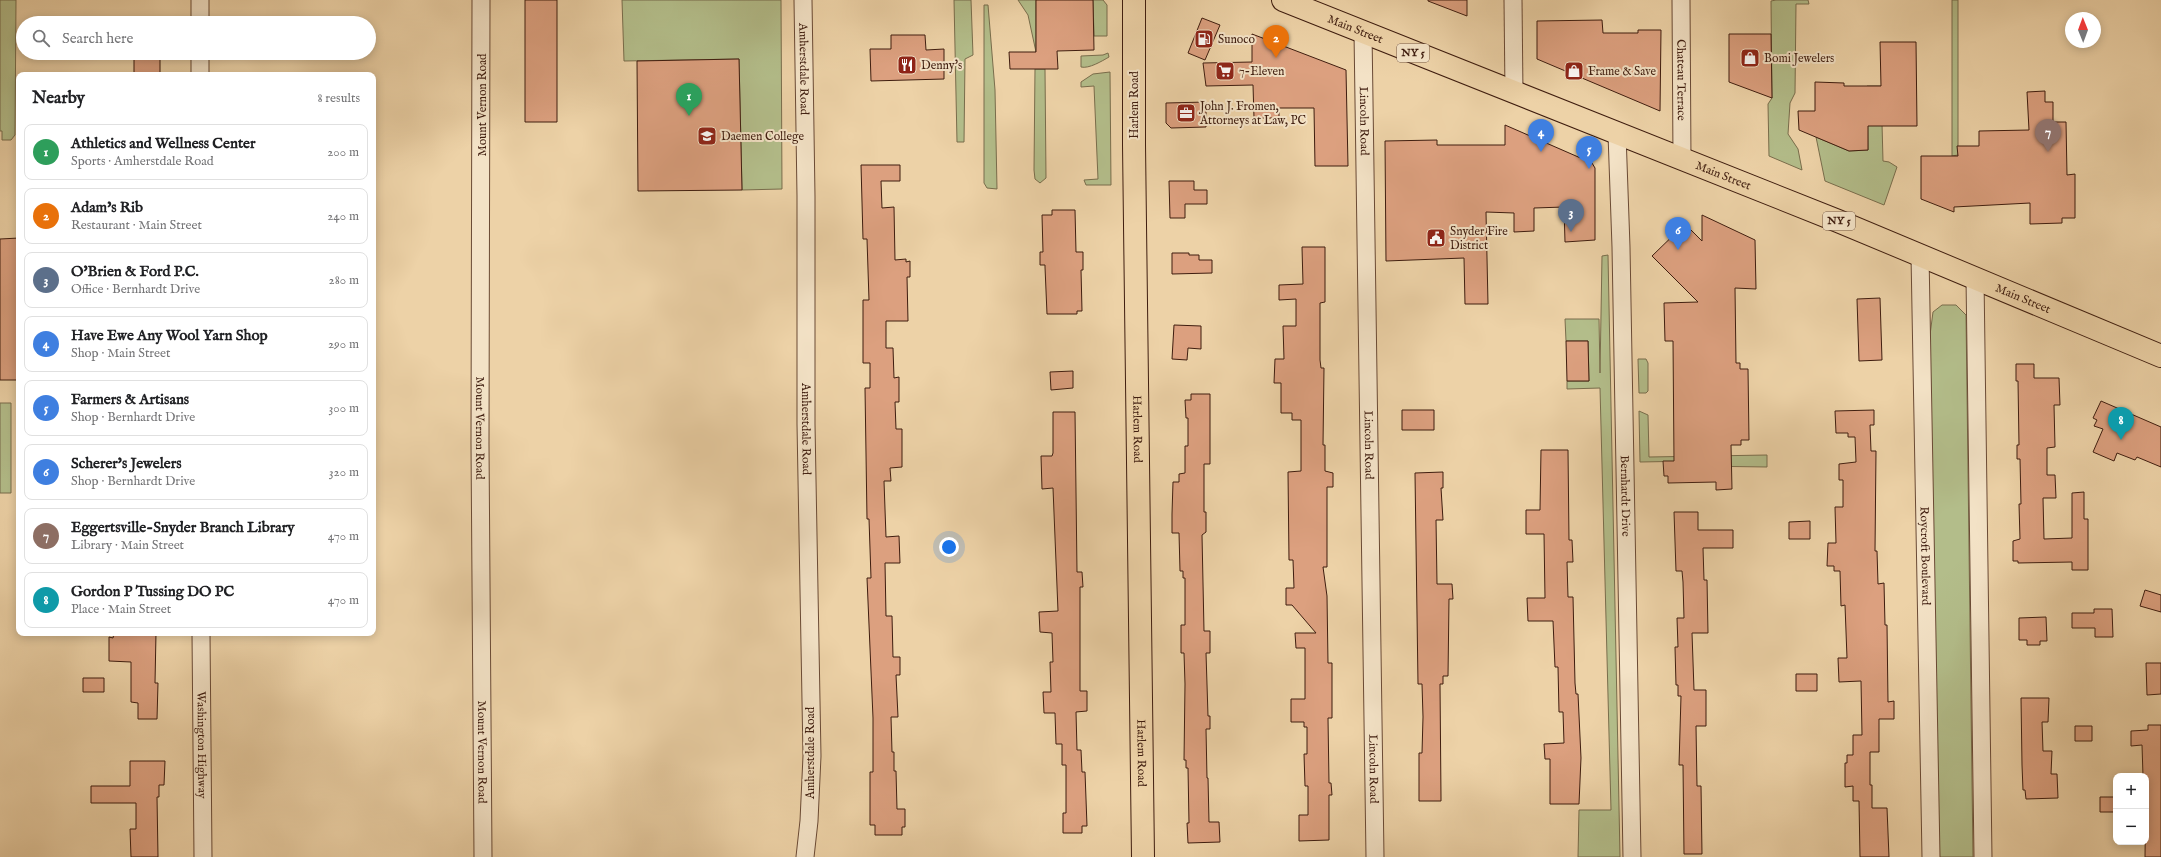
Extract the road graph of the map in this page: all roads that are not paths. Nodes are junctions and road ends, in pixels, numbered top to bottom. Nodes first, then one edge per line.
1 (200, 0) edge
2 (481, 0) edge
3 (803, 0) edge
4 (1134, 0) edge
5 (1283, 0) edge
6 (1513, 0) edge
7 (1681, 0) edge
8 (200, 16) edge
9 (1363, 32) junction
10 (200, 60) edge
11 (200, 72) edge
12 (1514, 93) junction
13 (1617, 134) junction
14 (1682, 160) junction
15 (1920, 255) junction
16 (1975, 278) junction
17 (2161, 356) edge
18 (201, 636) edge
19 (203, 857) edge
20 (483, 857) edge
21 (805, 857) edge
22 (1143, 857) edge
23 (1375, 857) edge
24 (1632, 857) edge
25 (1931, 857) edge
26 (1983, 857) edge

1 - 8 street
2 - 20 street, Mount Vernon Road
3 - 21 street, Amherstdale Road
4 - 22 main road, Harlem Road
5 - 9 main road, Main Street / NY 5
6 - 12 street
7 - 14 street, Chateau Terrace
9 - 12 main road, Main Street / NY 5
9 - 23 street, Lincoln Road
10 - 11 street
12 - 13 main road, Main Street / NY 5
13 - 14 main road, Main Street / NY 5
13 - 24 street, Bernhardt Drive
14 - 15 main road, Main Street / NY 5
15 - 16 main road, Main Street / NY 5
15 - 25 street, Roycroft Boulevard
16 - 17 main road, Main Street / NY 5
16 - 26 street
18 - 19 street, Washington Highway

